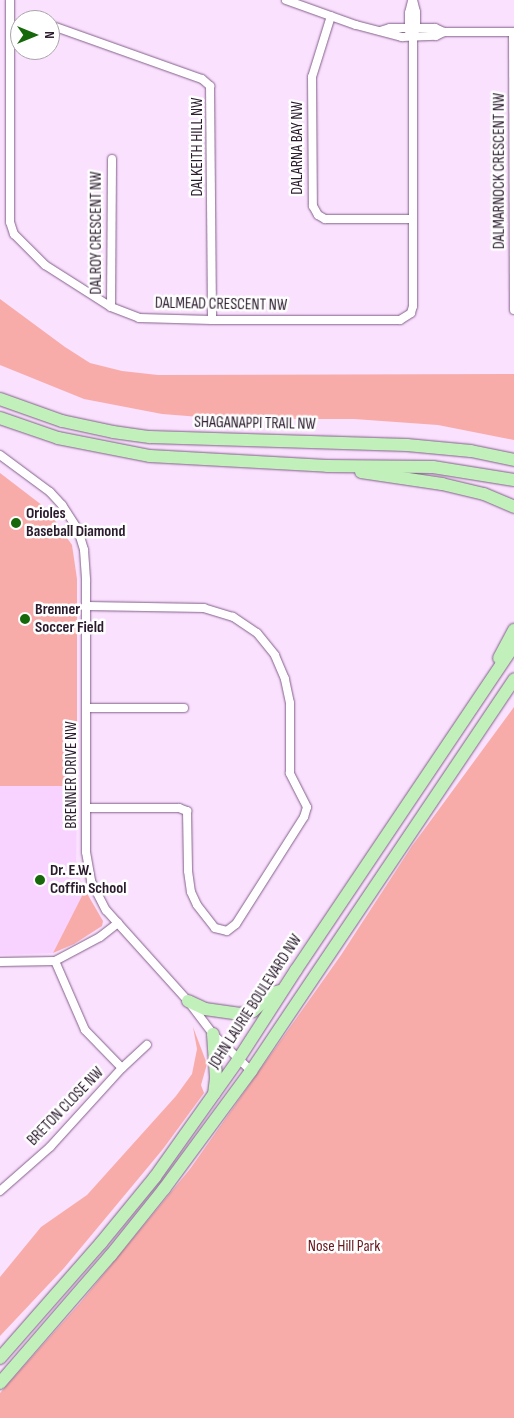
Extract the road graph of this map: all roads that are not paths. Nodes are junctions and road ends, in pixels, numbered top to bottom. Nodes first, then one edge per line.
1 (10, 0) edge
2 (286, 0) edge
3 (413, 0) edge
4 (331, 16) junction
5 (60, 28) edge
6 (412, 28) junction
7 (380, 31) junction
8 (444, 32) junction
9 (514, 32) edge
10 (412, 38) junction
11 (514, 134) edge
12 (112, 159) dead end
13 (413, 219) junction
14 (514, 220) edge
15 (111, 307) junction
16 (514, 310) edge
17 (212, 320) junction
18 (0, 399) edge
19 (0, 418) edge
20 (514, 454) edge
21 (0, 455) edge
22 (500, 456) junction
23 (514, 460) edge
24 (326, 466) junction
25 (514, 480) edge
26 (514, 507) edge
27 (86, 606) junction
28 (514, 630) edge
29 (514, 646) edge
30 (514, 679) edge
31 (485, 689) junction
32 (514, 691) edge
33 (86, 708) junction
34 (184, 708) dead end
35 (475, 739) junction
36 (86, 808) junction
37 (118, 923) junction
38 (0, 962) edge
39 (55, 962) junction
40 (284, 989) junction
41 (188, 1002) junction
42 (213, 1034) junction
43 (147, 1045) dead end
44 (238, 1060) junction
45 (122, 1068) junction
46 (251, 1071) junction
47 (214, 1094) junction
48 (0, 1190) edge
49 (15, 1341) junction
50 (0, 1354) edge
51 (0, 1358) edge
52 (0, 1383) edge

1 - 15 street, DALMEAD CRESCENT NW
2 - 4 street
3 - 6 street
4 - 7 street
4 - 13 street, DALARNA BAY NW
5 - 17 street, DALKEITH HILL NW
6 - 7 street
6 - 8 street
6 - 10 street
7 - 10 street
8 - 9 street
8 - 10 street
9 - 11 street, DALMARNOCK CRESCENT NW
10 - 13 street, DALMEAD CRESCENT NW
11 - 14 street, DALMARNOCK CRESCENT NW
12 - 15 street, DALROY CRESCENT NW
13 - 17 street, DALMEAD CRESCENT NW
14 - 16 street, DALMARNOCK CRESCENT NW
15 - 17 street, DALMEAD CRESCENT NW
18 - 22 main road, SHAGANAPPI TRAIL NW
19 - 24 main road
20 - 22 main road
21 - 27 street, BRENNER DRIVE NW
22 - 23 main road, SHAGANAPPI TRAIL NW
24 - 25 main road
24 - 26 main road
27 - 33 street, BRENNER DRIVE NW
27 - 36 street
28 - 31 main road
29 - 31 main road, JOHN LAURIE BOULEVARD NW
30 - 35 main road, JOHN LAURIE BOULEVARD NW
31 - 40 main road, JOHN LAURIE BOULEVARD NW
32 - 35 main road
33 - 34 street
33 - 36 street, BRENNER DRIVE NW
35 - 46 main road, JOHN LAURIE BOULEVARD NW
36 - 37 street, BRENNER DRIVE NW
37 - 39 street
37 - 41 street, BRENNER DRIVE NW
38 - 39 street
39 - 45 street, BRETON CLOSE NW
40 - 41 main road
40 - 44 main road, JOHN LAURIE BOULEVARD NW
41 - 42 street, BRENNER DRIVE NW
42 - 44 street, BRENNER DRIVE NW
42 - 47 main road
43 - 45 street
44 - 46 street, BRENNER DRIVE NW
44 - 47 main road, JOHN LAURIE BOULEVARD NW
45 - 48 street, BRETON CLOSE NW
46 - 52 main road, JOHN LAURIE BOULEVARD NW
47 - 49 main road, JOHN LAURIE BOULEVARD NW
49 - 50 main road
49 - 51 main road, JOHN LAURIE BOULEVARD NW

